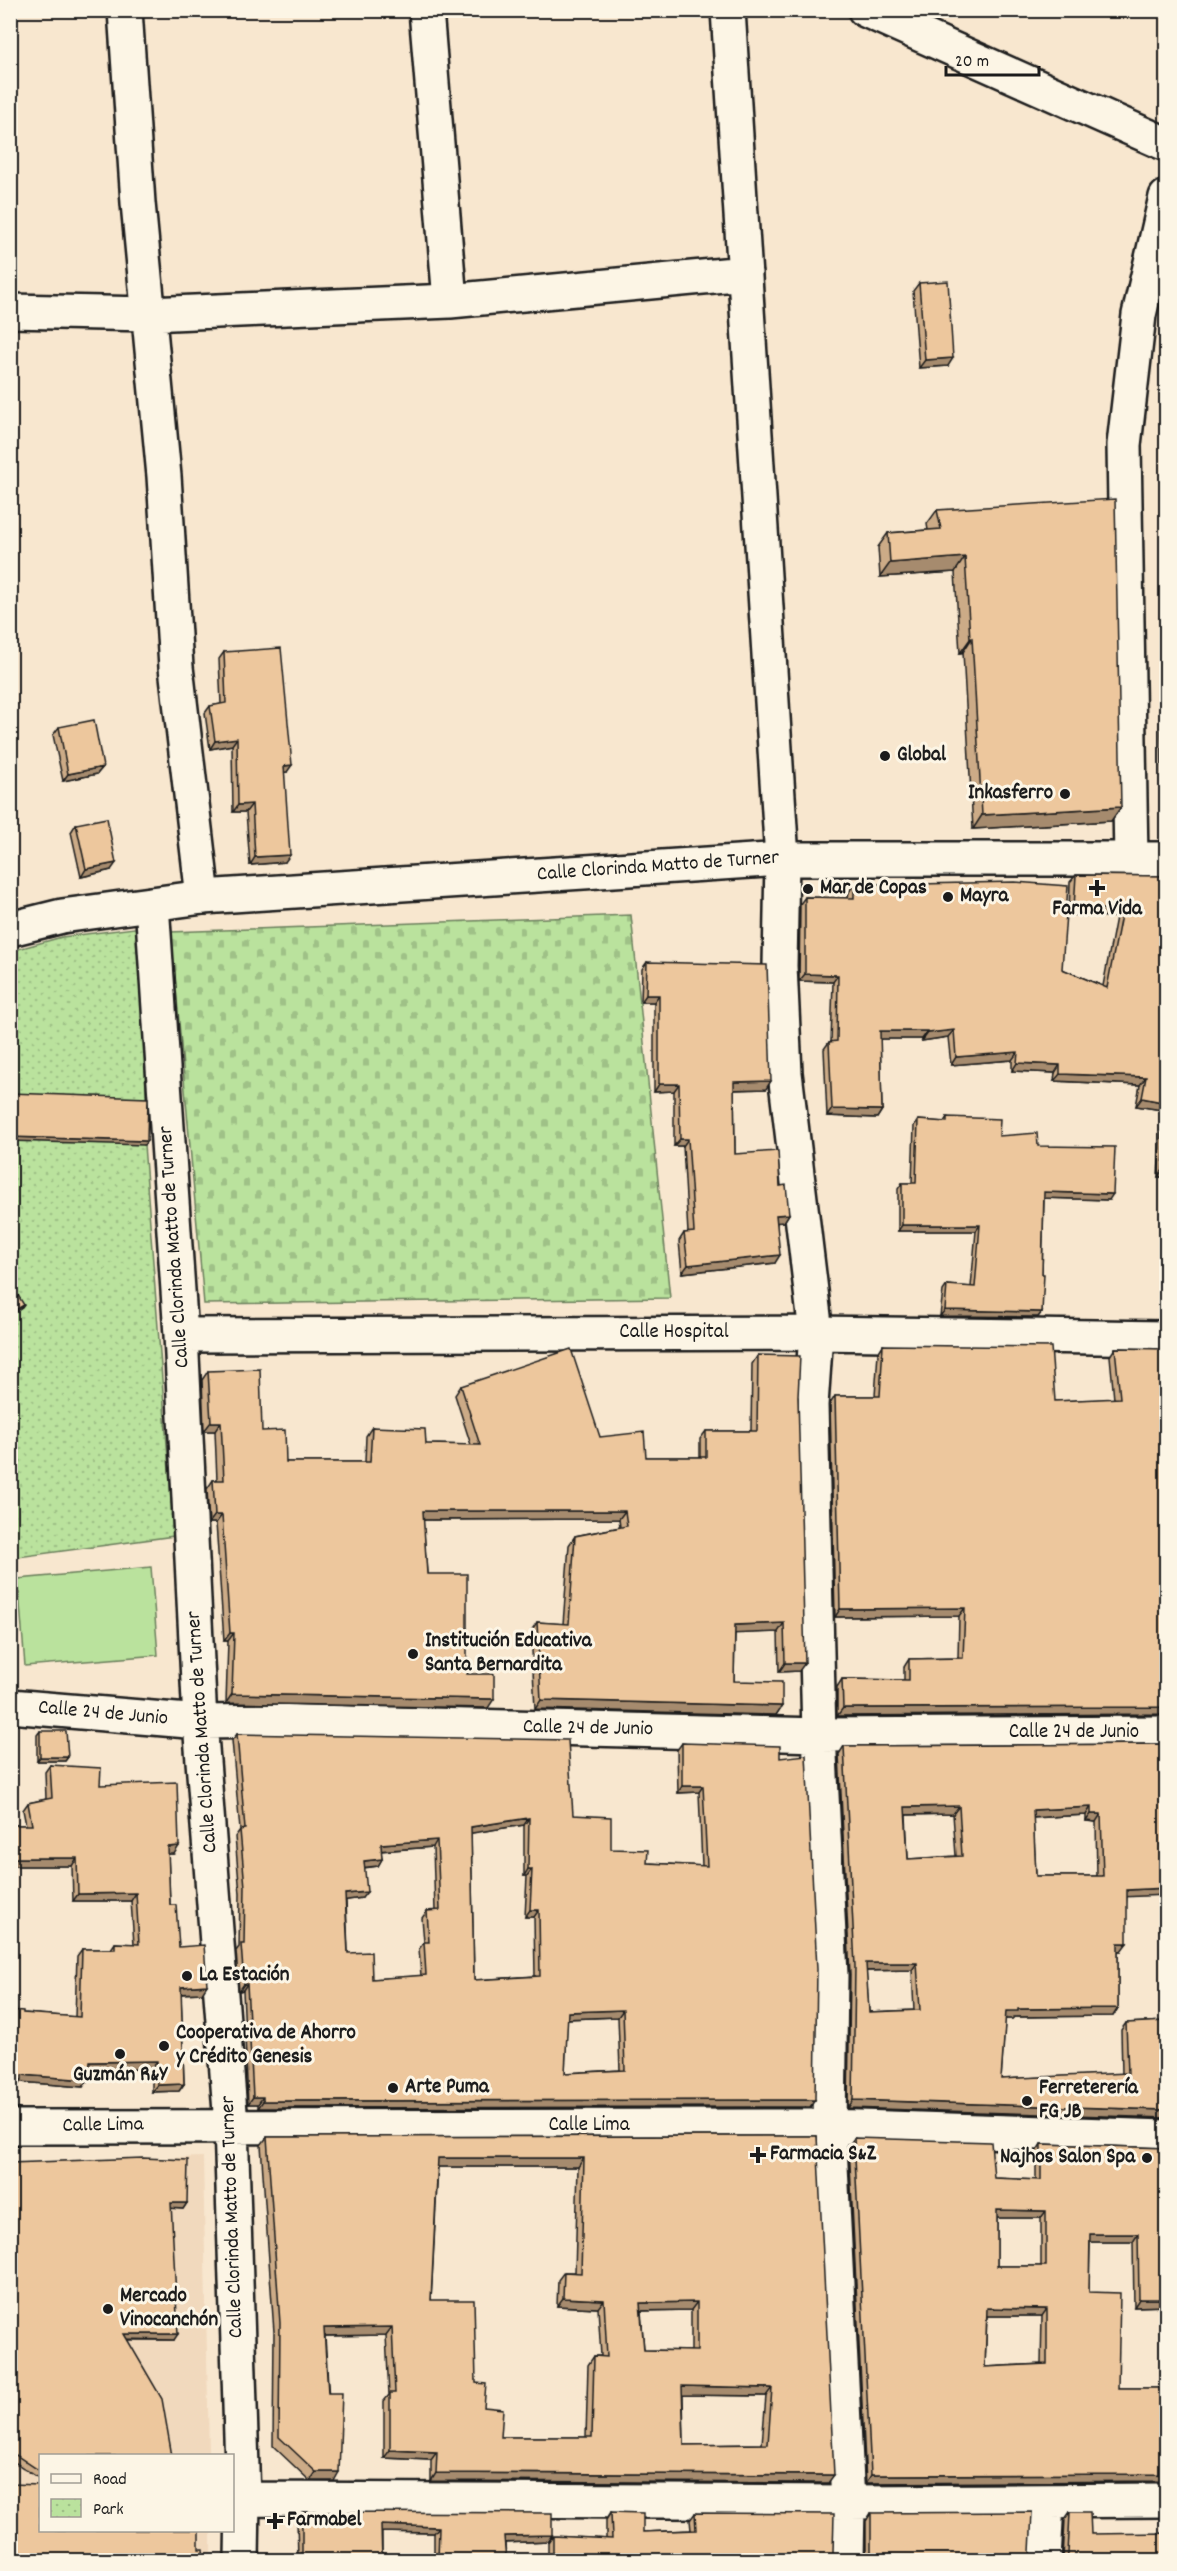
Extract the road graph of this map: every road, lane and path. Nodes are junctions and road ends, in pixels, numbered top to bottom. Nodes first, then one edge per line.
1 (125, 10) edge
2 (426, 10) edge
3 (728, 10) edge
4 (865, 10) edge
5 (1167, 144) edge
6 (1167, 197) edge
7 (745, 273) junction
8 (450, 301) junction
9 (10, 310) edge
10 (149, 314) junction
11 (782, 859) junction
12 (1167, 859) edge
13 (1131, 860) junction
14 (203, 897) junction
15 (152, 904) junction
16 (10, 929) edge
17 (816, 1333) junction
18 (181, 1335) junction
19 (1167, 1338) edge
20 (10, 1706) edge
21 (200, 1722) junction
22 (1167, 1733) edge
23 (819, 1735) junction
24 (231, 2125) junction
25 (829, 2126) junction
26 (10, 2127) edge
27 (1167, 2137) edge
28 (243, 2499) junction
29 (1167, 2500) edge
30 (848, 2502) junction
31 (1047, 2502) junction
32 (242, 2560) edge
33 (847, 2560) edge
34 (1044, 2560) edge

1 - 10 street
2 - 8 street
3 - 7 street
4 - 5 street
6 - 13 street
7 - 8 street
7 - 11 street
8 - 10 street
9 - 10 street
10 - 14 street
11 - 13 street, Calle Clorinda Matto de Turner
11 - 14 street, Calle Clorinda Matto de Turner
11 - 17 street
12 - 13 street, Calle Clorinda Matto de Turner
14 - 15 street, Calle Clorinda Matto de Turner
15 - 16 street, Calle Clorinda Matto de Turner
15 - 18 street, Calle Clorinda Matto de Turner
17 - 18 street, Calle Hospital
17 - 19 street, Calle Hospital
17 - 23 street
18 - 21 street, Calle Clorinda Matto de Turner
20 - 21 street, Calle 24 de Junio
21 - 23 street, Calle 24 de Junio
21 - 24 street, Calle Clorinda Matto de Turner
22 - 23 street, Calle 24 de Junio
23 - 25 street
24 - 25 street, Calle Lima
24 - 26 street, Calle Lima
24 - 28 street, Calle Clorinda Matto de Turner
25 - 27 street, Calle Lima
25 - 30 street
28 - 30 street
28 - 32 street, Calle Clorinda Matto de Turner
29 - 31 street
30 - 31 street
30 - 33 street
31 - 34 street

